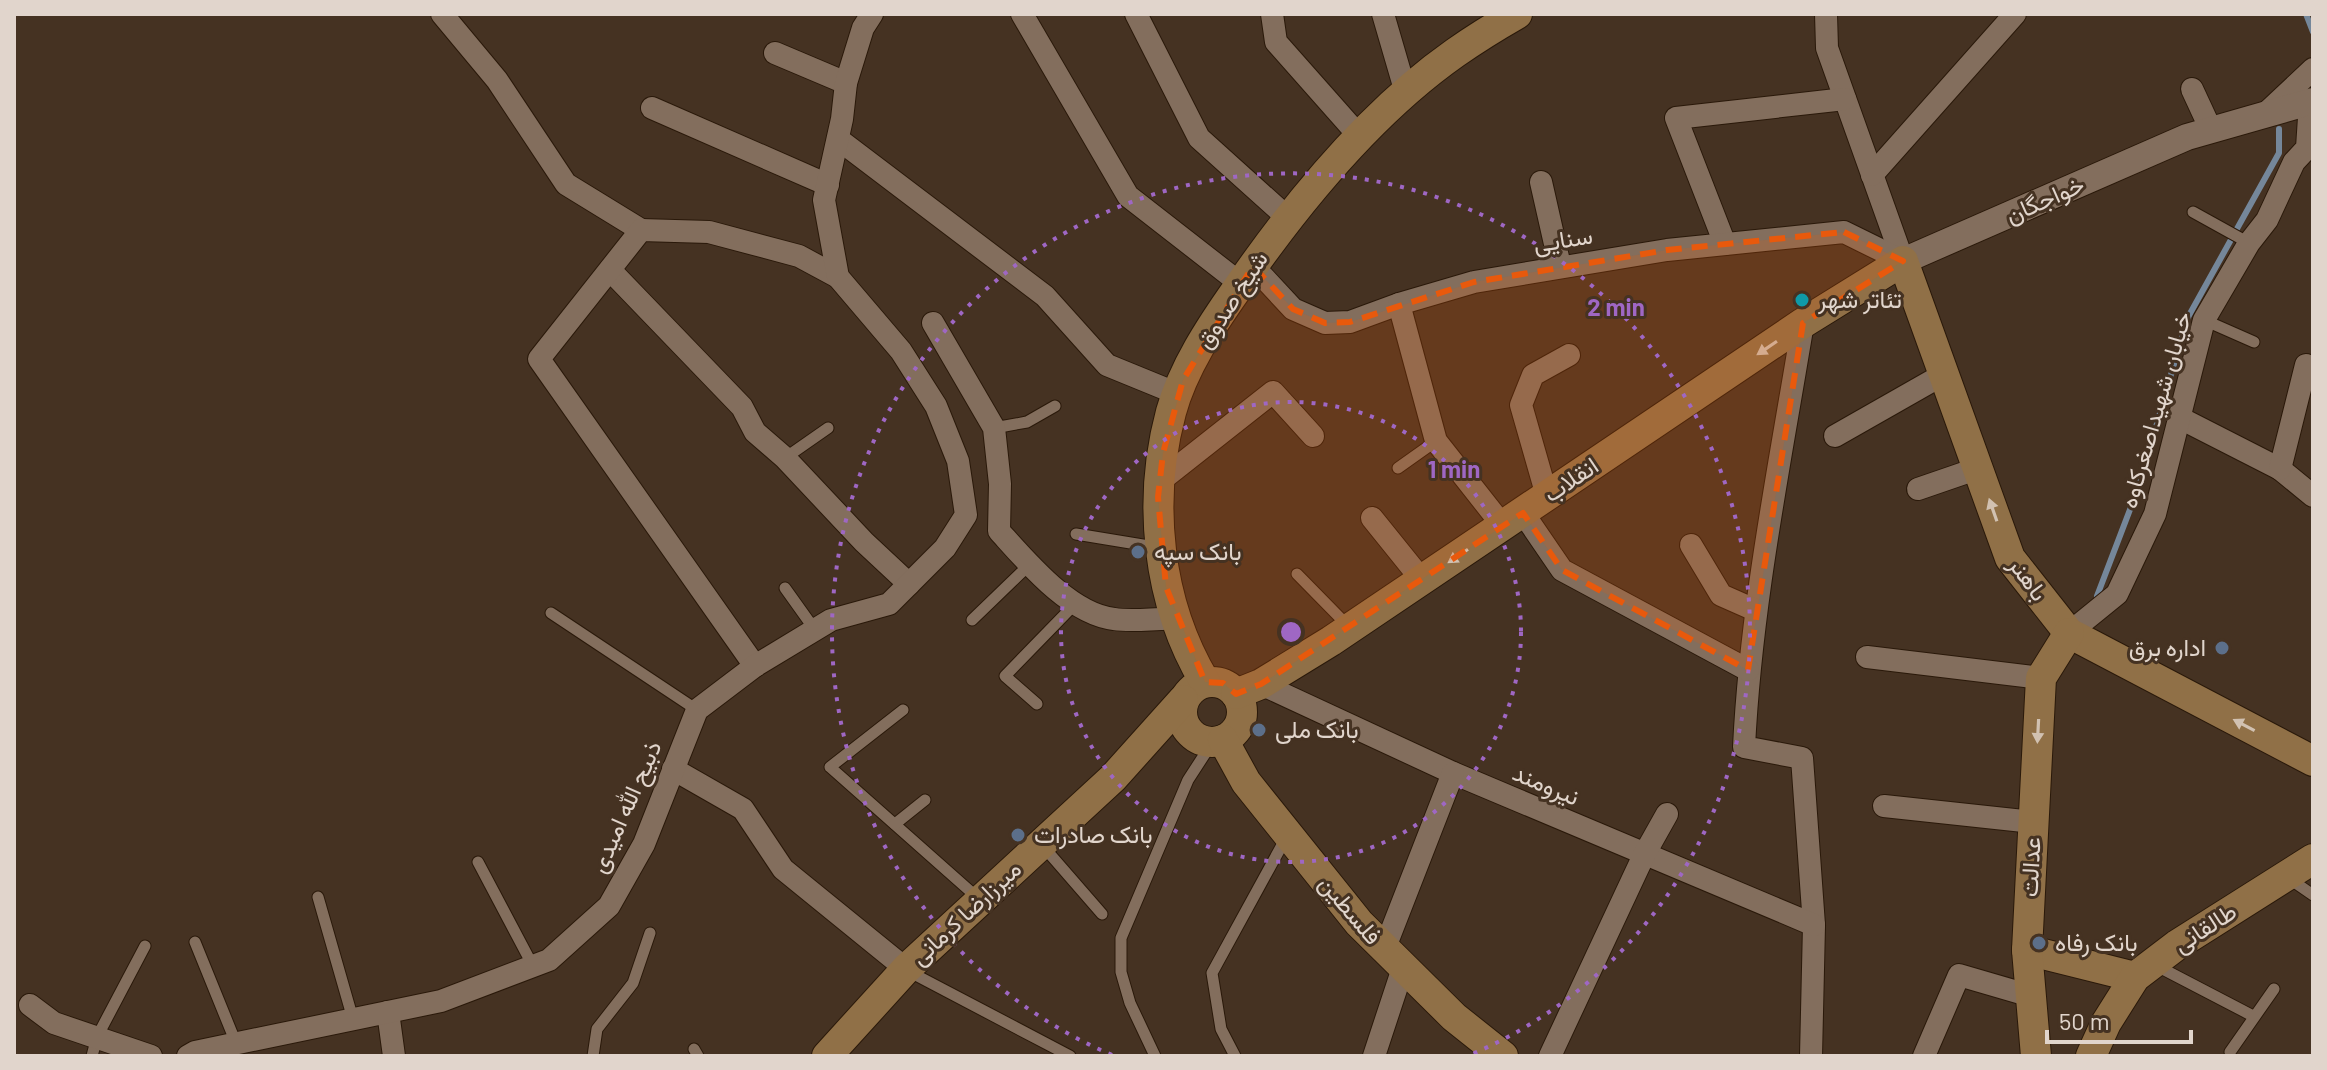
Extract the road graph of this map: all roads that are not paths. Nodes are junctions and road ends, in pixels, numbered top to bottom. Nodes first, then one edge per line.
1 (442, 14) edge
2 (872, 14) edge
3 (1022, 14) edge
4 (1136, 14) edge
5 (1272, 14) edge
6 (1383, 14) edge
7 (1517, 14) edge
8 (1826, 14) edge
9 (2015, 14) edge
10 (775, 53) dead end
11 (2313, 69) edge
12 (846, 83) junction
13 (2192, 89) dead end
14 (1406, 93) junction
15 (1845, 99) junction
16 (2312, 102) edge
17 (652, 108) dead end
18 (2264, 115) junction
19 (2199, 134) junction
20 (1361, 138) junction
21 (838, 139) junction
22 (2303, 166) edge
23 (1872, 175) junction
24 (1541, 182) dead end
25 (828, 185) junction
26 (2193, 212) dead end
27 (1289, 219) junction
28 (641, 230) junction
29 (2249, 243) junction
30 (1725, 244) junction
31 (1903, 261) junction
32 (1560, 266) junction
33 (610, 270) junction
34 (1247, 275) junction
35 (838, 277) junction
36 (1399, 304) junction
37 (2204, 320) junction
38 (933, 323) dead end
39 (1803, 323) junction
40 (2254, 342) dead end
41 (1569, 355) dead end
42 (2306, 365) dead end
43 (1944, 374) junction
44 (1178, 394) junction
45 (1055, 406) dead end
46 (2180, 418) junction
47 (828, 428) dead end
48 (994, 428) junction
49 (1313, 436) dead end
50 (1835, 436) dead end
51 (1436, 441) junction
52 (785, 458) junction
53 (1398, 468) dead end
54 (1979, 468) junction
55 (2280, 469) junction
56 (1160, 481) junction
57 (1918, 489) dead end
58 (2313, 496) edge
59 (1524, 512) junction
60 (1372, 518) dead end
61 (1076, 534) dead end
62 (1691, 545) dead end
63 (1161, 548) junction
64 (1029, 565) junction
65 (1297, 574) dead end
66 (1422, 580) junction
67 (909, 584) junction
68 (785, 588) dead end
69 (1075, 604) junction
70 (1755, 610) junction
71 (551, 613) dead end
72 (1176, 619) junction
73 (972, 620) dead end
74 (1350, 628) junction
75 (815, 630) junction
76 (2069, 633) junction
77 (1867, 657) dead end
78 (755, 666) junction
79 (1748, 670) junction
80 (2041, 678) junction
81 (1249, 689) junction
82 (1194, 691) junction
83 (1037, 704) dead end
84 (697, 710) junction
85 (903, 710) dead end
86 (1209, 740) junction
87 (2307, 761) edge
88 (673, 769) junction
89 (1453, 773) junction
90 (1113, 778) junction
91 (925, 800) dead end
92 (1884, 806) dead end
93 (1667, 814) dead end
94 (2033, 822) junction
95 (895, 824) junction
96 (1288, 834) junction
97 (1040, 844) junction
98 (1644, 855) junction
99 (2313, 859) edge
100 (478, 862) dead end
101 (2285, 876) junction
102 (2313, 895) edge
103 (318, 897) dead end
104 (980, 900) junction
105 (1102, 914) dead end
106 (1814, 925) junction
107 (650, 933) dead end
108 (195, 942) dead end
109 (145, 946) dead end
110 (2027, 950) junction
111 (1393, 959) junction
112 (533, 966) junction
113 (906, 969) junction
114 (2144, 970) junction
115 (2274, 989) dead end
116 (2031, 996) junction
117 (30, 1005) dead end
118 (388, 1012) junction
119 (2253, 1016) junction
120 (353, 1019) junction
121 (1381, 1031) junction
122 (236, 1043) junction
123 (94, 1047) edge
124 (2230, 1052) dead end
125 (837, 1053) edge
126 (151, 1056) edge
127 (188, 1056) edge
128 (394, 1056) edge
129 (593, 1056) edge
130 (1070, 1056) edge
131 (1155, 1056) edge
132 (1235, 1056) edge
133 (1374, 1056) edge
134 (1388, 1056) edge
135 (1503, 1056) edge
136 (1550, 1056) edge
137 (1811, 1056) edge
138 (1924, 1056) edge
139 (2036, 1056) edge
140 (2091, 1056) edge

1 - 28 street
2 - 12 street
3 - 34 street, سنایی
4 - 27 street
5 - 20 street
6 - 14 street
7 - 14 main road, شیخ صدوق
8 - 15 street
9 - 23 street
10 - 12 street
11 - 18 street
12 - 21 street
13 - 19 street
14 - 20 main road, شیخ صدوق
15 - 23 street
15 - 30 street
16 - 18 street, خواجگان
16 - 22 street, خیابان شهیداصغرکاوه
17 - 25 street
18 - 19 street, خواجگان
19 - 31 street, خواجگان
20 - 27 main road, شیخ صدوق
21 - 25 street
21 - 44 street
22 - 29 street, خیابان شهیداصغرکاوه
23 - 31 street
24 - 32 street
25 - 35 street
26 - 29 lane
27 - 34 main road, شیخ صدوق
28 - 33 street
28 - 35 street
29 - 37 street, خیابان شهیداصغرکاوه
30 - 31 street, سنایی
30 - 32 street, سنایی
31 - 39 main road, انقلاب
31 - 43 main road, باهنر
32 - 36 street, سنایی
33 - 52 street
33 - 78 street
34 - 36 street, سنایی
34 - 44 main road, شیخ صدوق
35 - 67 street
36 - 51 street
37 - 40 lane
37 - 46 street, خیابان شهیداصغرکاوه
38 - 48 street
39 -> 59 main road, انقلاب
39 - 70 street
41 - 59 street
42 - 55 street
43 - 50 street
43 - 54 main road, باهنر
44 - 56 main road, شیخ صدوق
45 - 48 lane
46 - 55 street
46 - 76 street, خیابان شهیداصغرکاوه
47 - 52 lane
48 - 64 street
49 - 56 street
51 - 53 lane
51 - 59 street
52 - 67 street
54 - 57 street
76 -> 54 main road, باهنر
55 - 58 street
56 - 63 main road, شیخ صدوق
59 -> 66 main road, انقلاب
59 - 79 street
60 - 66 street
61 - 63 lane
62 - 70 street
63 - 72 main road, شیخ صدوق
64 - 69 street
64 - 73 lane
65 - 74 lane
66 - 74 main road, انقلاب
67 - 75 street
68 - 75 lane
69 - 72 street
69 - 83 lane
70 - 79 street
71 - 84 lane
72 - 82 main road, شیخ صدوق
74 - 81 main road, انقلاب
75 - 78 street
76 - 80 main road, عدالت
87 -> 76 main road, باهنر
77 - 80 street
78 - 84 street
79 - 106 street
80 -> 94 main road, عدالت
81 - 82 main road
81 - 86 main road
81 - 89 street, نیرومند
82 - 86 main road, شیخ صدوق
82 - 90 main road
84 - 88 street, ذبیح الله امیدی
85 - 95 lane
86 - 90 main road
86 - 96 main road, فلسطین
86 - 131 lane
88 - 112 street, ذبیح الله امیدی
88 - 113 street
89 - 98 street, نیرومند
89 - 111 street
90 - 97 main road, میرزارضا کرمانی
91 - 95 lane
92 - 94 street, عدالت
93 - 98 street
94 - 110 main road, عدالت
95 - 104 lane
96 - 111 main road, فلسطین
96 - 132 lane
97 - 104 main road, میرزارضا کرمانی
97 - 105 lane
98 - 106 street, نیرومند
98 - 136 street
99 - 101 main road, طالقانی
100 - 112 lane
101 - 102 lane
101 - 114 main road, طالقانی
103 - 120 lane
104 - 113 main road, میرزارضا کرمانی
106 - 137 street
107 - 129 lane
108 - 122 lane
109 - 123 lane
110 - 114 main road
110 - 116 main road, عدالت
111 - 121 street
111 - 135 main road, فلسطین
112 - 118 street, ذبیح الله امیدی
113 - 125 main road, میرزارضا کرمانی
113 - 130 lane
114 - 119 lane
114 - 140 main road, طالقانی
115 - 119 lane
116 - 138 street
116 - 139 main road, عدالت
117 - 123 street
118 - 120 street, ذبیح الله امیدی
118 - 128 street
119 - 124 lane
120 - 122 street, ذبیح الله امیدی
121 - 133 street
121 - 134 lane
122 - 127 street, ذبیح الله امیدی
123 - 126 street

